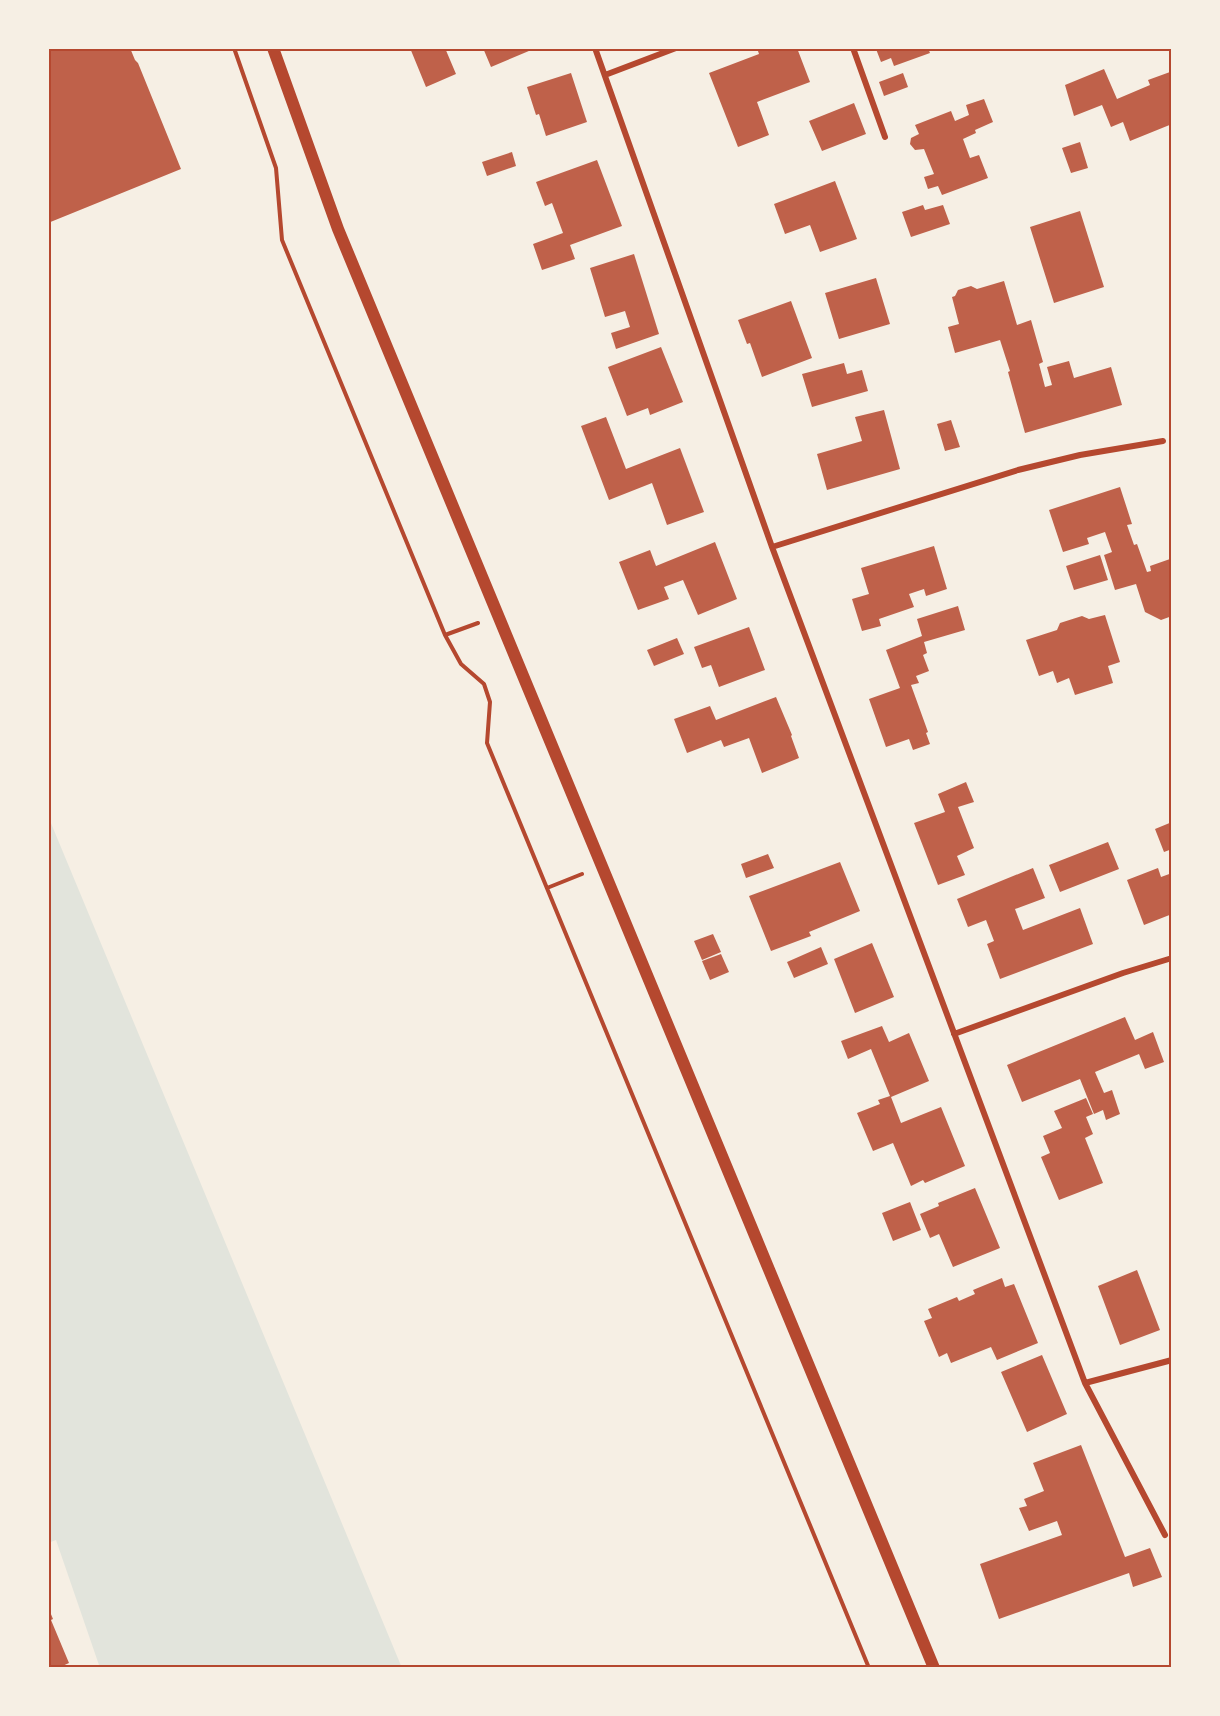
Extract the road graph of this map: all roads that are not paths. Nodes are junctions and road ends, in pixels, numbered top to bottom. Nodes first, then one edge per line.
1 (273, 48) edge
2 (595, 48) edge
3 (676, 48) edge
4 (853, 48) edge
5 (605, 75) junction
6 (885, 137) dead end
7 (1163, 441) dead end
8 (772, 547) junction
9 (1172, 958) edge
10 (954, 1034) junction
11 (1172, 1360) edge
12 (1085, 1383) junction
13 (1165, 1535) dead end
14 (934, 1668) edge

1 - 14 main road
2 - 5 street
3 - 5 street
4 - 6 street
5 - 8 street
7 - 8 street
8 - 10 street
9 - 10 street
10 - 12 street
11 - 12 street
12 - 13 street

